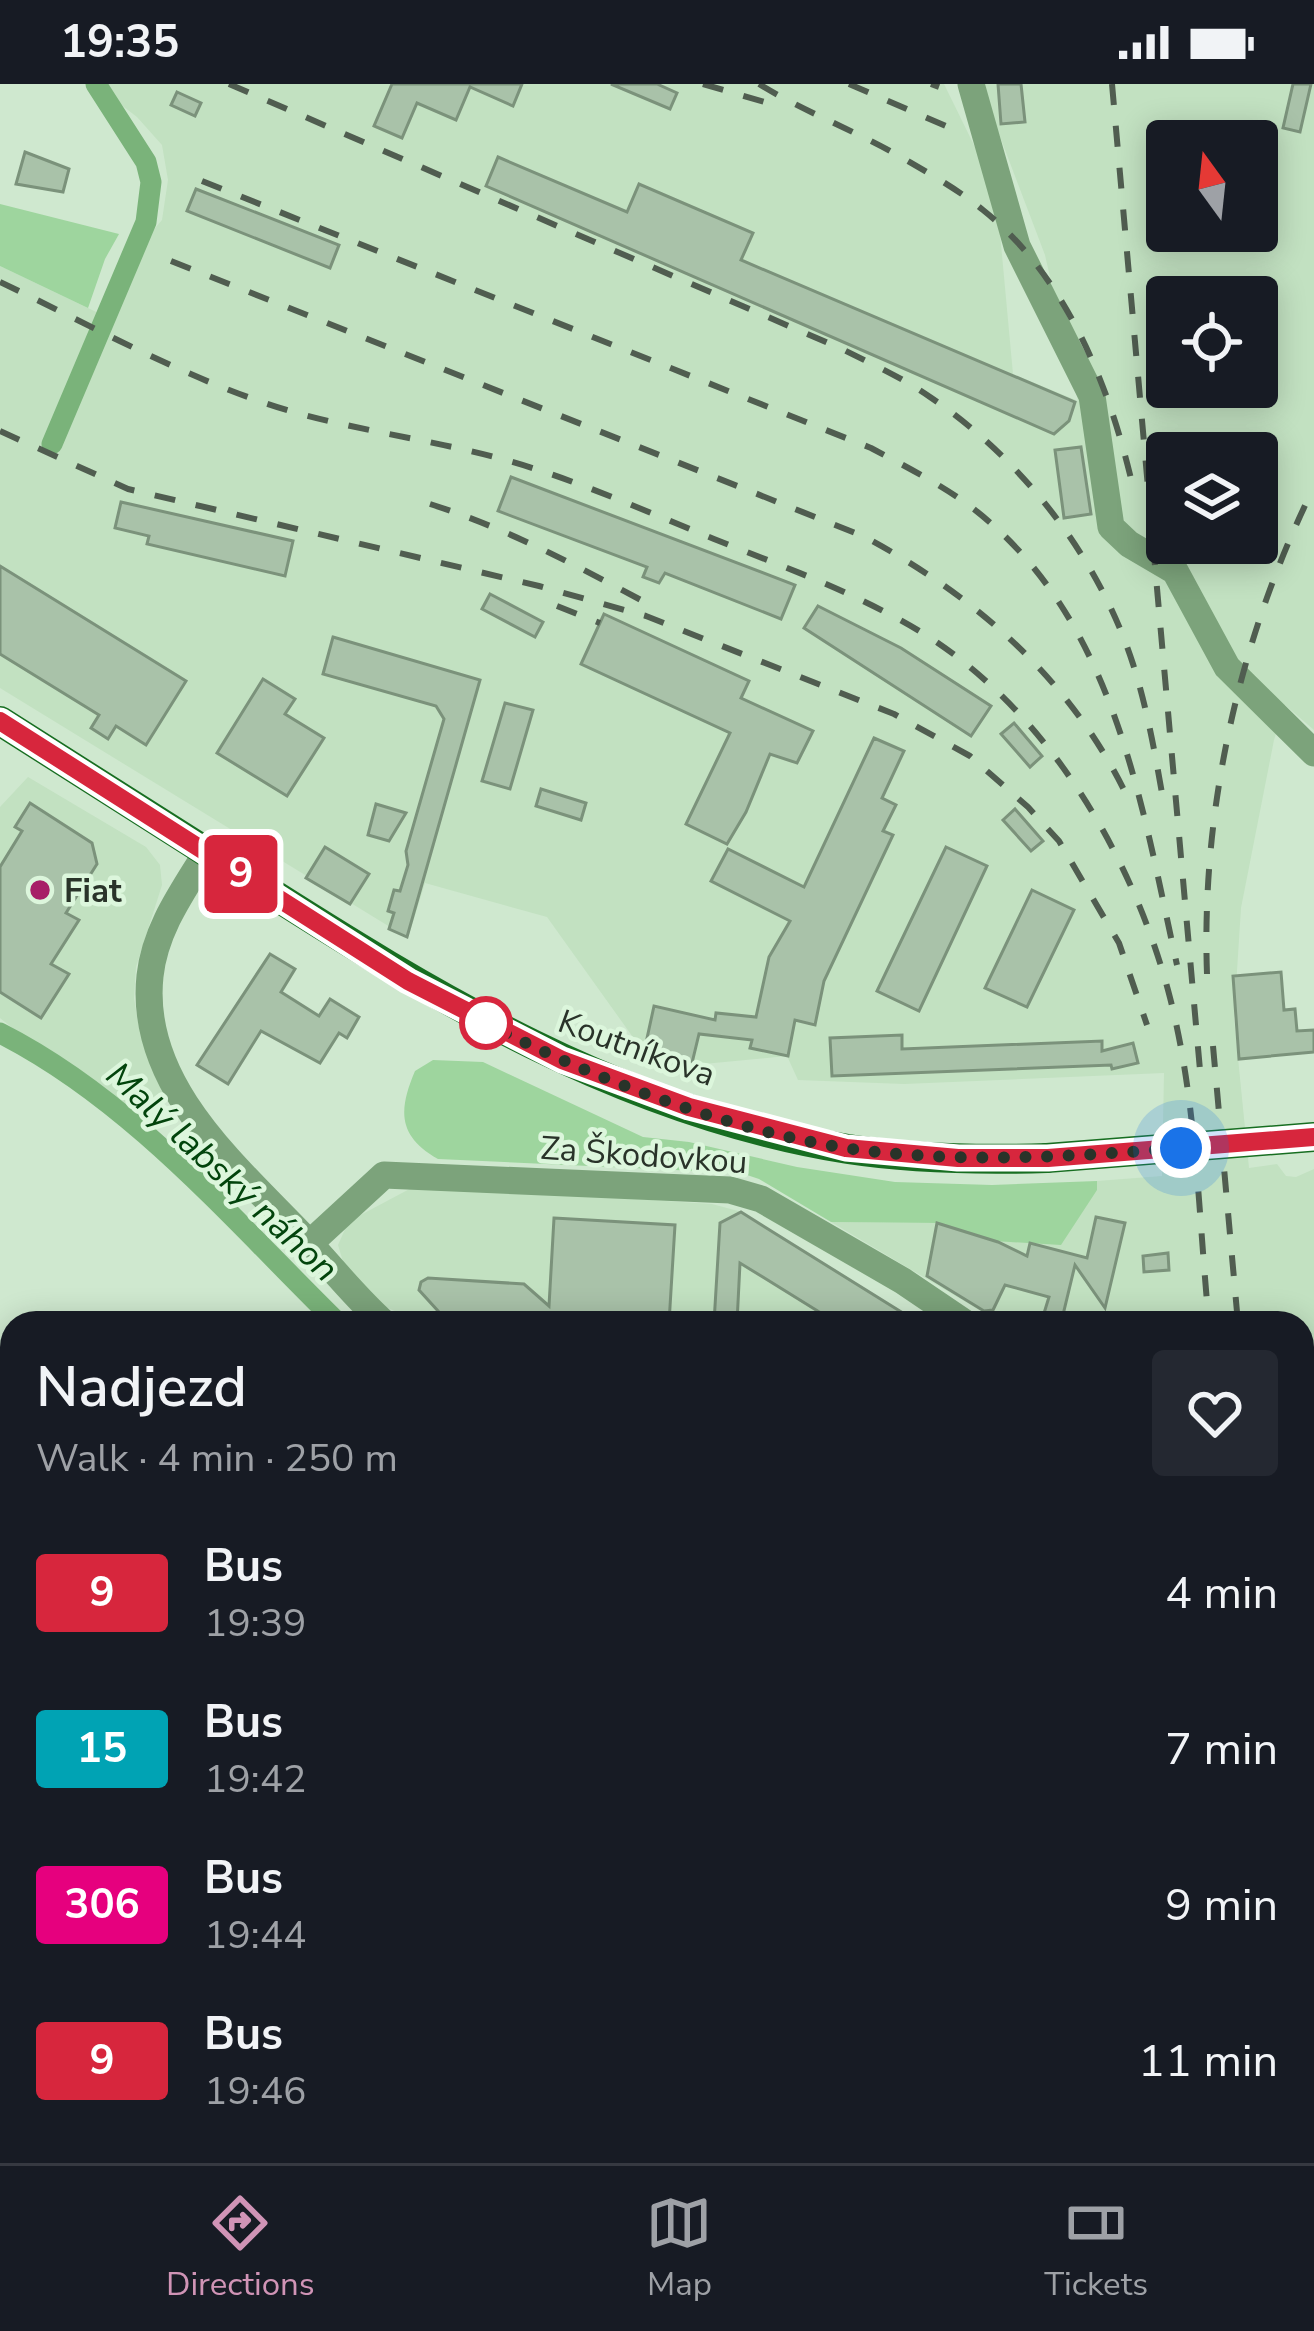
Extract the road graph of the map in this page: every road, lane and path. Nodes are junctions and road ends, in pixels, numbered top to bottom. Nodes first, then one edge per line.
1 (971, 84) edge
2 (0, 721) edge
3 (1314, 753) edge
4 (207, 852) junction
5 (1314, 1137) edge
6 (309, 1244) junction
7 (370, 1311) edge
8 (947, 1311) edge

1 - 3 street
2 - 4 main road, Koutníkova
4 - 5 main road, Koutníkova, bridge
4 - 6 street
6 - 7 street
6 - 8 street, Za Škodovkou

